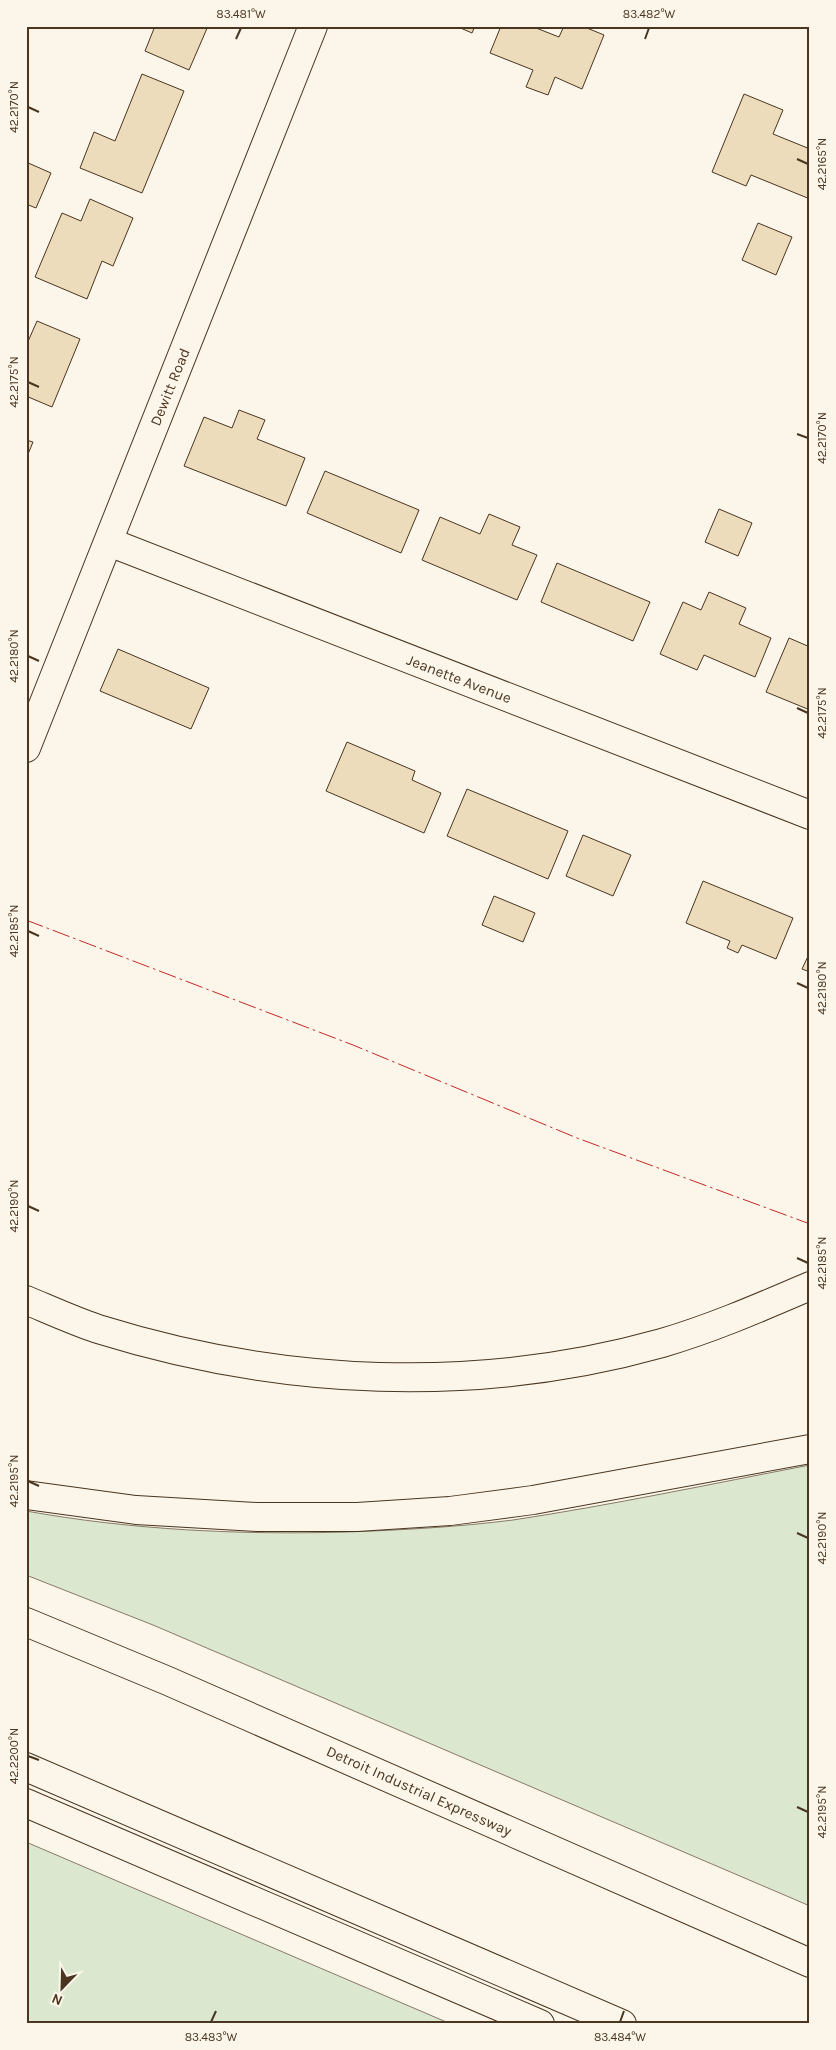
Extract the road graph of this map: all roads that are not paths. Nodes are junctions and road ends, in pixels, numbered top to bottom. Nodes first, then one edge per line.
1 (313, 26) edge
2 (109, 542) junction
3 (26, 748) edge
4 (810, 815) edge
5 (810, 1286) edge
6 (26, 1300) edge
7 (810, 1449) edge
8 (26, 1495) edge
9 (26, 1622) edge
10 (26, 1767) edge
11 (26, 1803) edge
12 (810, 1963) edge
13 (540, 2024) edge
14 (622, 2024) edge

1 - 2 main road, Dewitt Road
2 - 3 main road, Dewitt Road
2 - 4 main road, Jeanette Avenue
5 - 6 main road
7 - 8 main road
9 - 12 main road, Detroit Industrial Expressway
10 - 14 main road
11 - 13 main road

